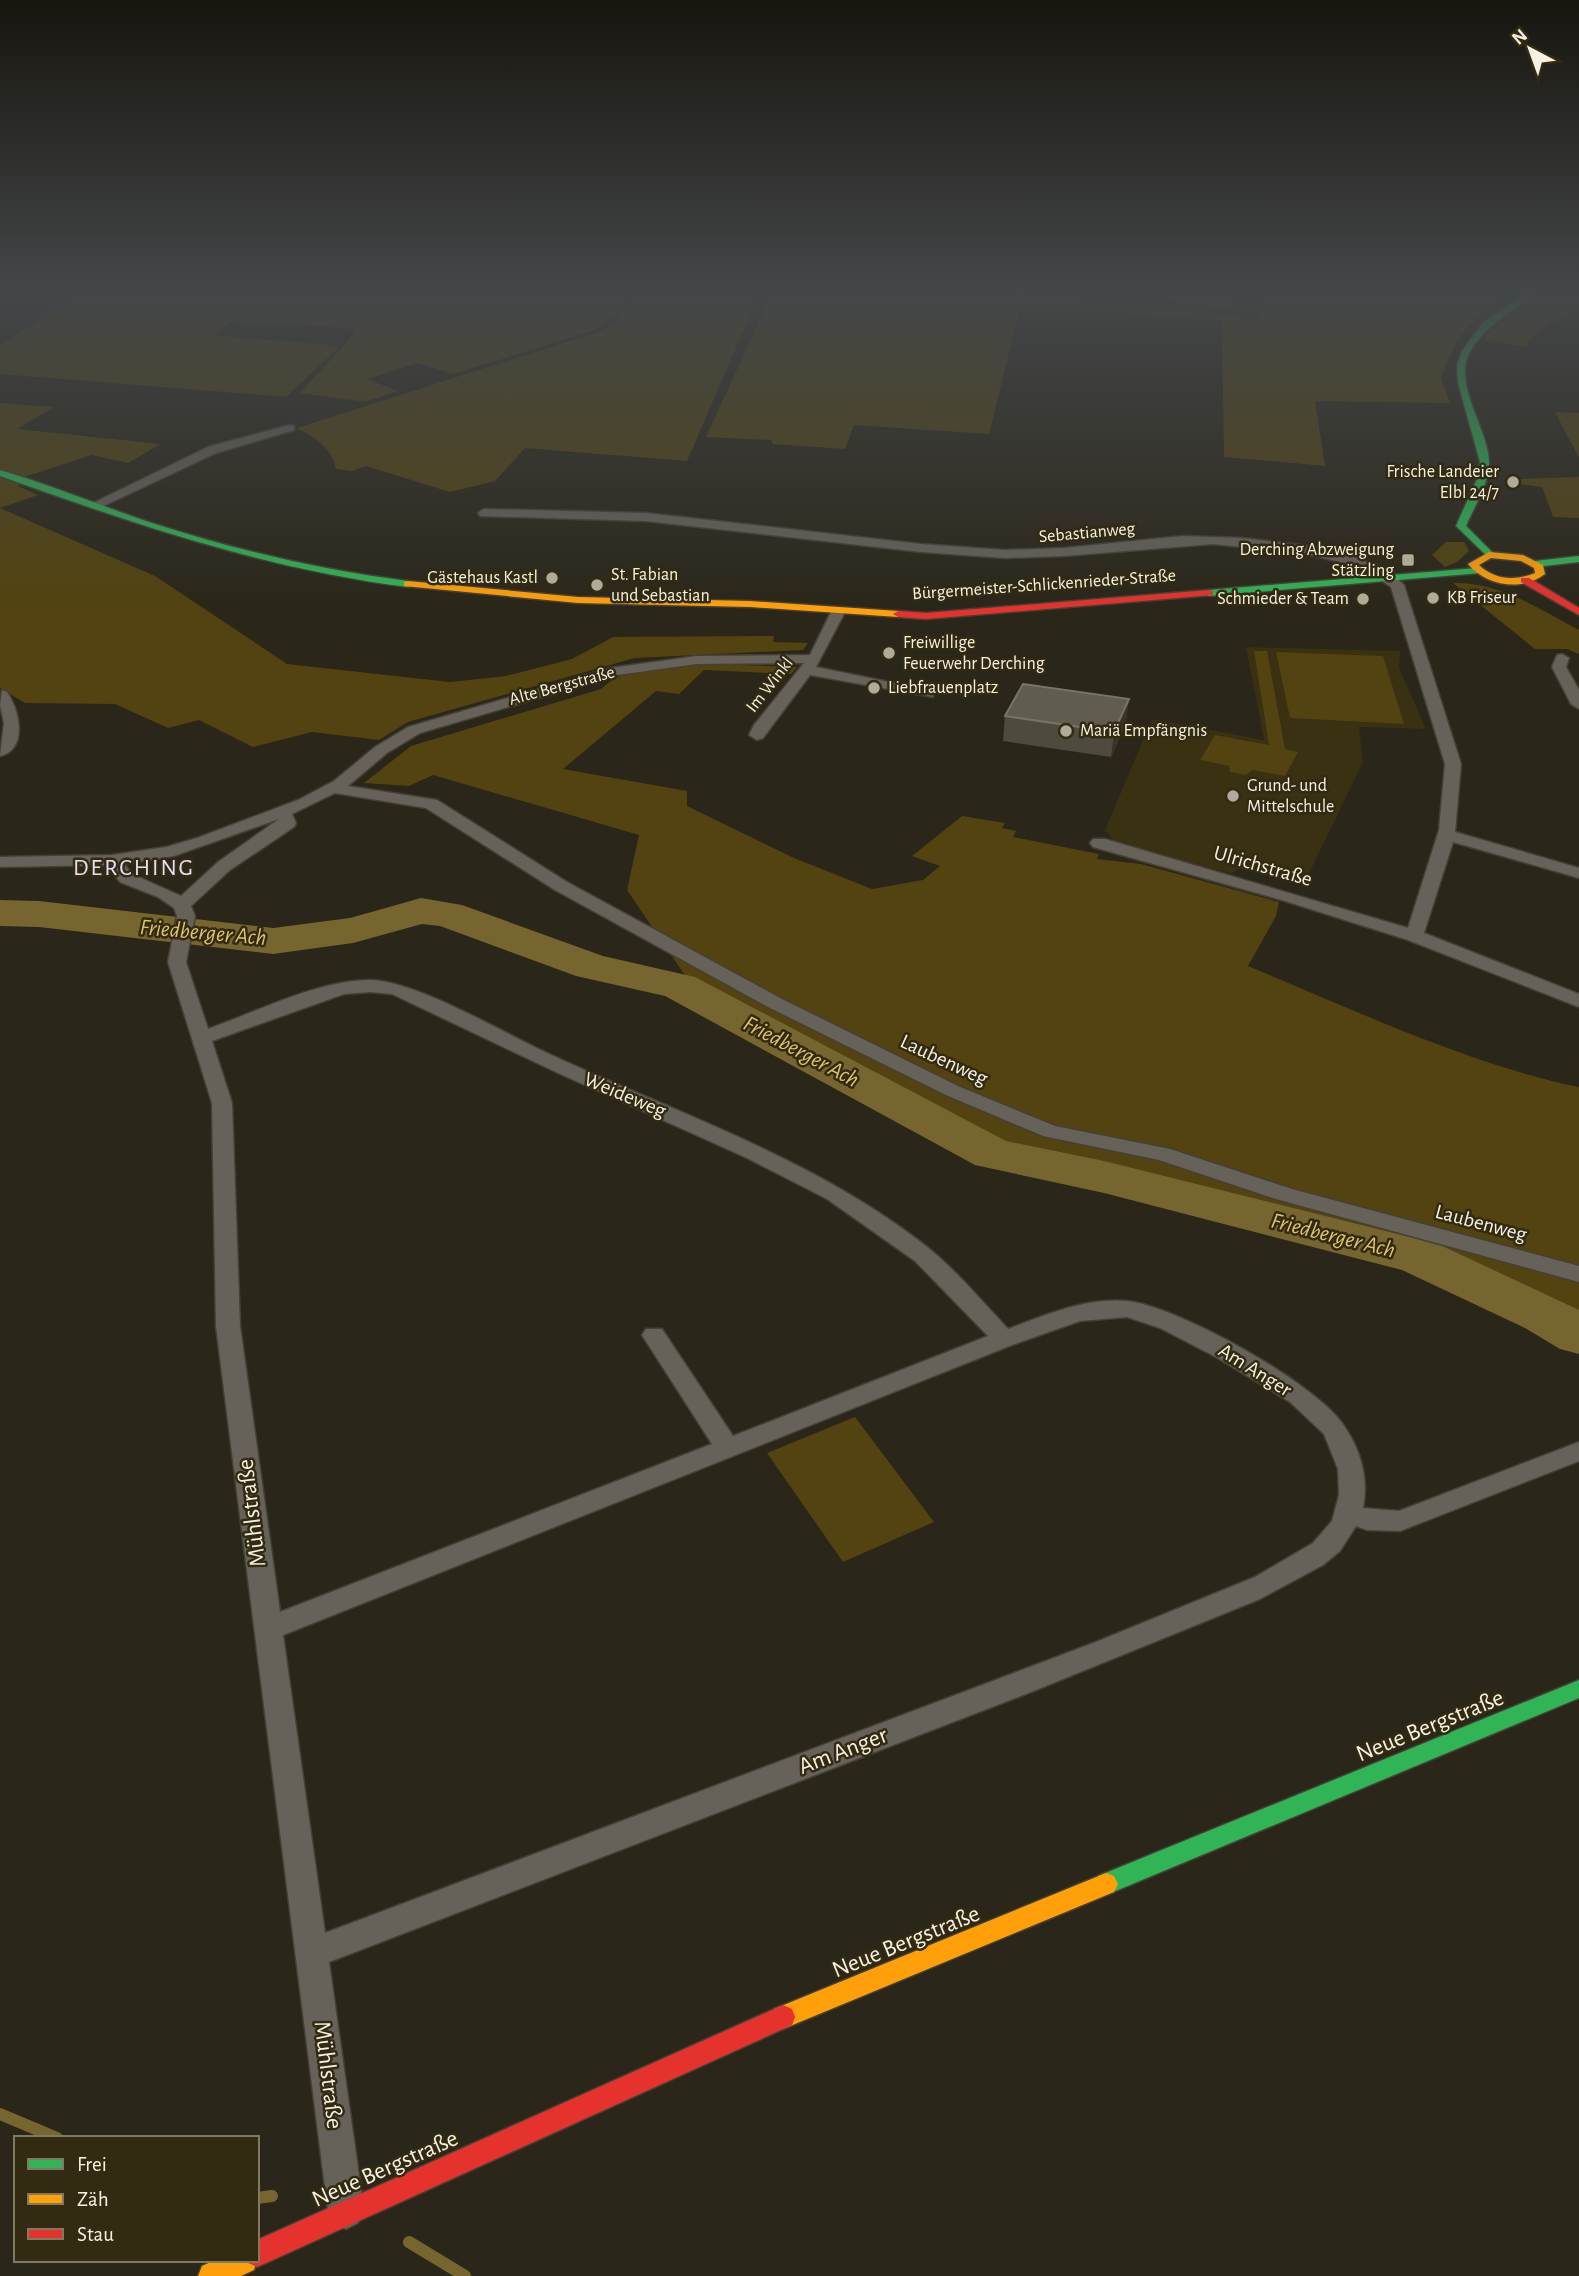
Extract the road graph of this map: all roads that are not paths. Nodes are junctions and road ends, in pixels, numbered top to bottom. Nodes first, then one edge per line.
1 (1466, 395) edge
2 (290, 428) dead end
3 (0, 473) edge
4 (95, 505) junction
5 (484, 513) dead end
6 (1489, 555) junction
7 (1579, 559) edge
8 (1535, 564) junction
9 (1478, 571) junction
10 (1392, 579) junction
11 (1525, 580) junction
12 (838, 612) junction
13 (1579, 612) edge
14 (1562, 658) dead end
15 (811, 664) junction
16 (928, 694) dead end
17 (2, 695) dead end
18 (1579, 704) edge
19 (758, 735) dead end
20 (0, 751) edge
21 (333, 788) junction
22 (286, 813) junction
23 (1448, 835) junction
24 (1100, 843) dead end
25 (112, 860) junction
26 (0, 862) edge
27 (1579, 873) edge
28 (182, 922) junction
29 (1414, 936) junction
30 (1579, 1001) edge
31 (201, 1038) junction
32 (1579, 1274) edge
33 (654, 1335) dead end
34 (1004, 1339) junction
35 (727, 1449) junction
36 (1579, 1451) edge
37 (1350, 1514) junction
38 (267, 1629) junction
39 (1579, 1689) edge
40 (312, 1953) junction
41 (346, 2211) junction
42 (259, 2253) edge
43 (240, 2262) edge
44 (212, 2276) edge

1 - 6 street
2 - 4 street
3 - 4 street, Bürgermeister-Schlickenrieder-Straße
4 - 12 street, Bürgermeister-Schlickenrieder-Straße
5 - 10 street, Sebastianweg
6 - 8 street
6 - 9 street
7 - 8 street
8 - 11 street
9 - 10 street, Bürgermeister-Schlickenrieder-Straße
9 - 11 street, Bürgermeister-Schlickenrieder-Straße
10 - 12 street, Bürgermeister-Schlickenrieder-Straße
10 - 23 street
11 - 13 street
12 - 15 street
14 - 18 street
15 - 16 street
15 - 19 street, Im Winkl
15 - 21 street, Alte Bergstraße
17 - 20 street
21 - 22 street, Alte Bergstraße
21 - 32 street, Laubenweg
22 - 25 street, Alte Bergstraße
22 - 28 street, Alte Bergstraße
23 - 27 street
23 - 29 street
24 - 29 street, Ulrichstraße
25 - 26 street, Alte Bergstraße
25 - 28 street
28 - 31 street, Mühlstraße
29 - 30 street, Ulrichstraße
31 - 34 street, Weideweg
31 - 38 street, Mühlstraße
33 - 35 street
34 - 35 street, Am Anger
34 - 37 street, Am Anger
35 - 38 street, Am Anger
36 - 37 street
37 - 40 street, Am Anger
38 - 40 street, Mühlstraße
39 - 41 street, Neue Bergstraße
40 - 41 street, Mühlstraße
41 - 42 street, Neue Bergstraße
43 - 44 street

